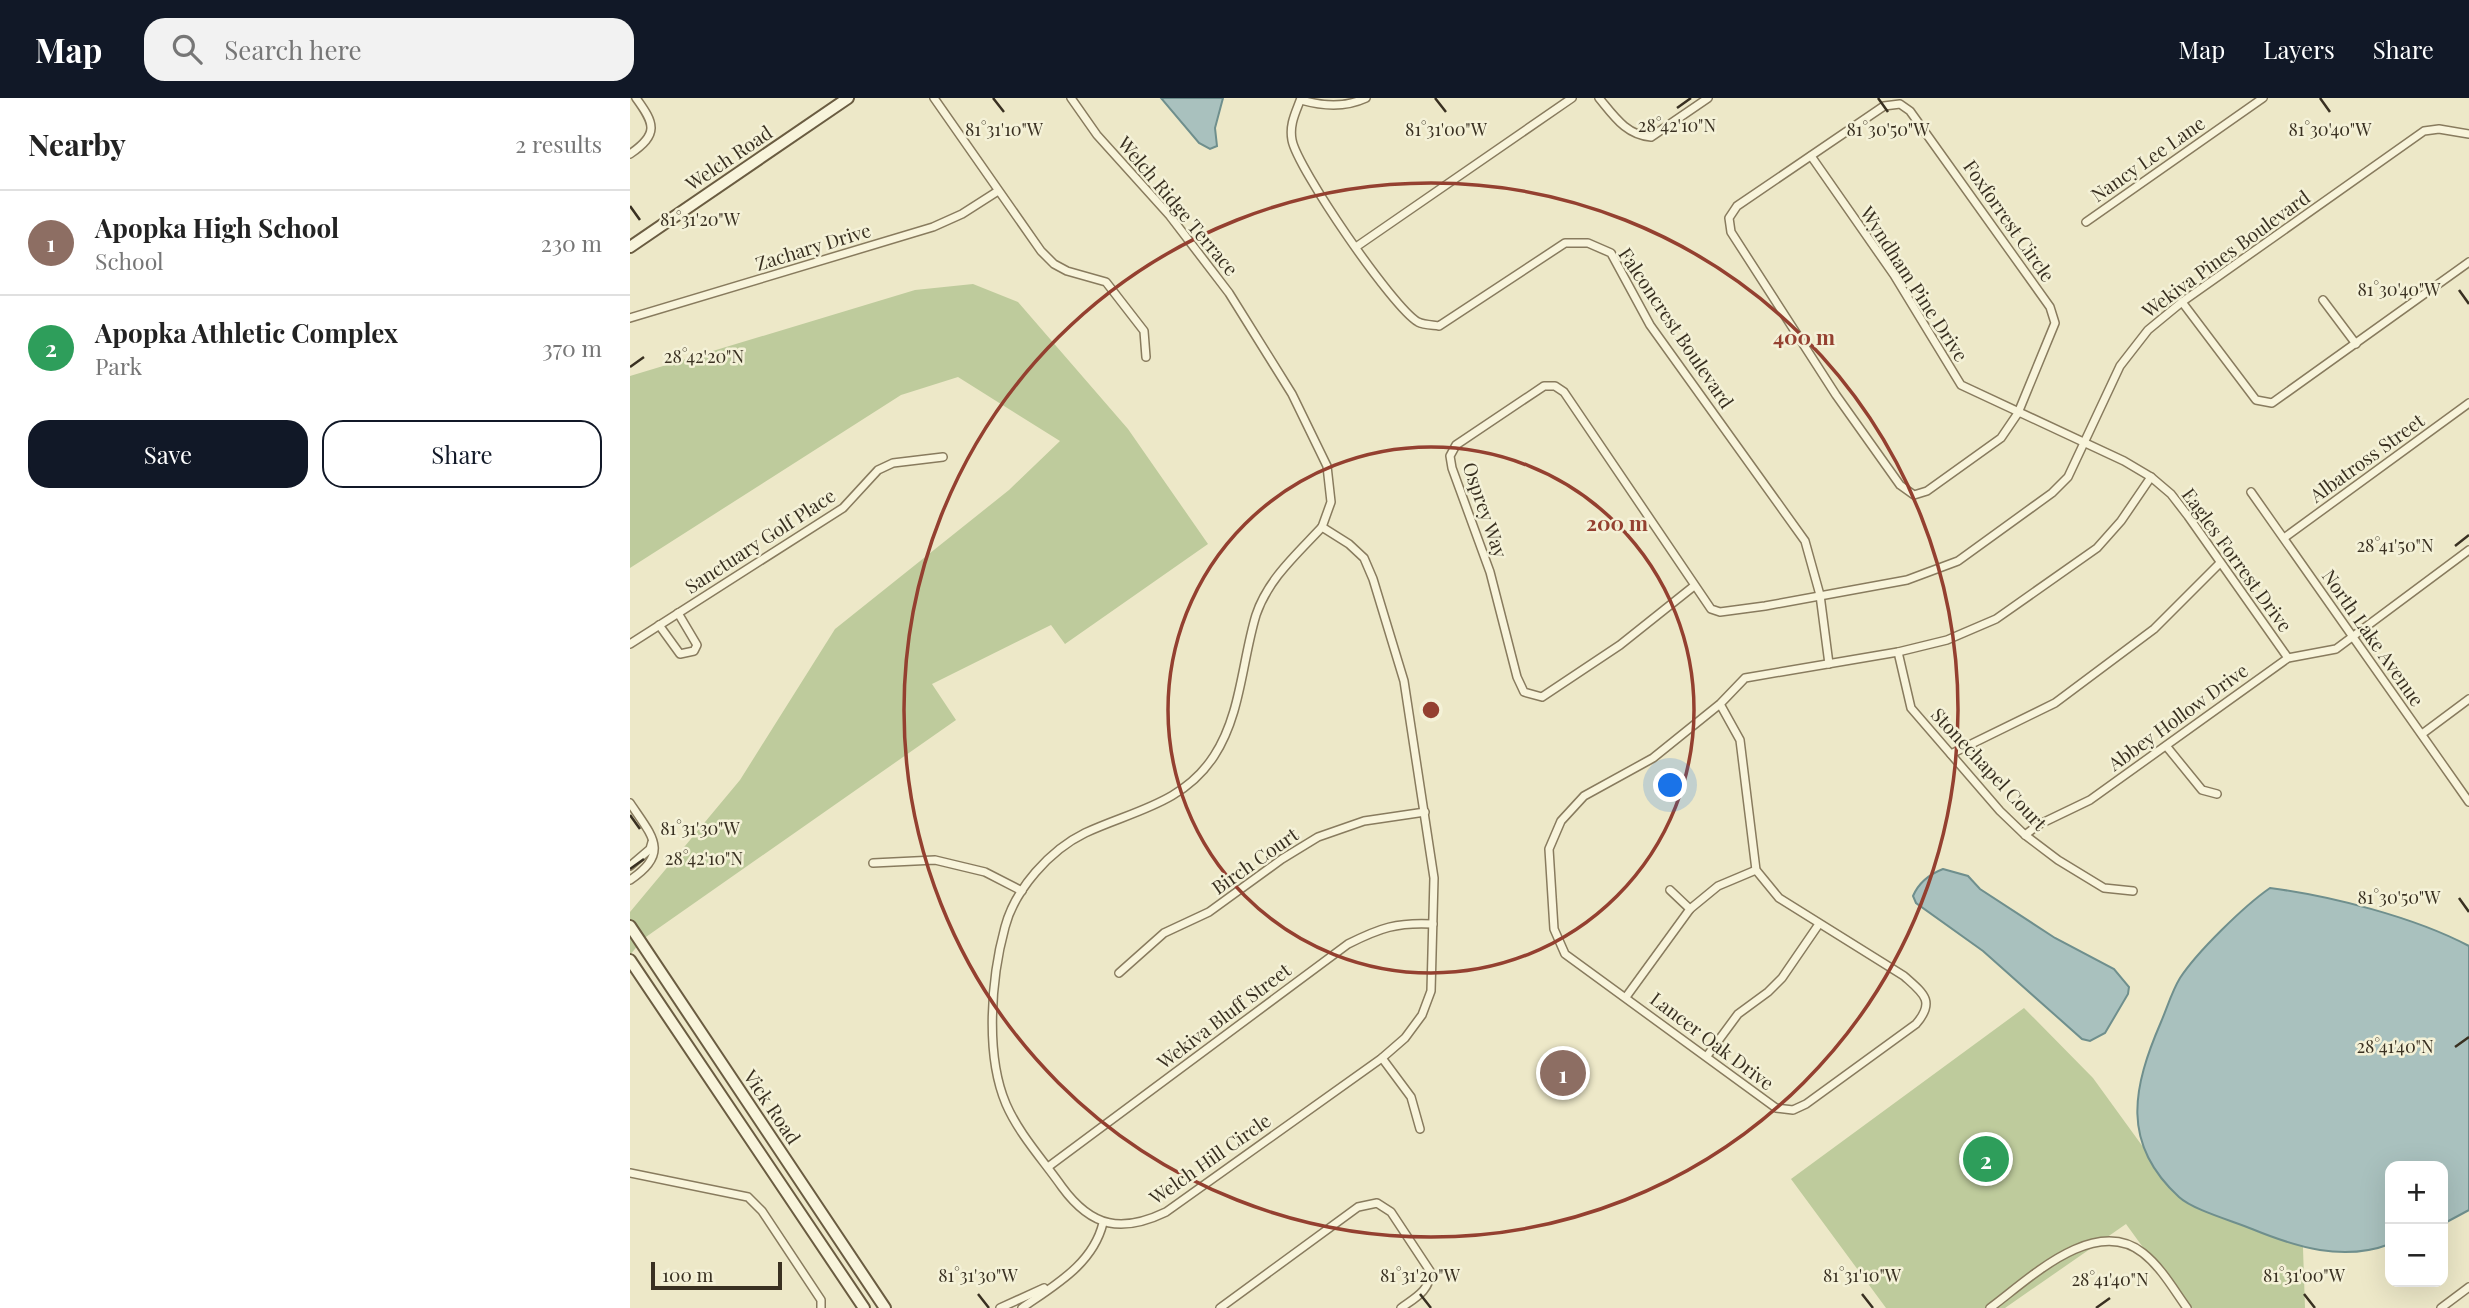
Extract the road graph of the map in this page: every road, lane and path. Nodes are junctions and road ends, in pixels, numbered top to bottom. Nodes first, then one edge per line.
1 (636, 98) edge
2 (848, 98) edge
3 (934, 98) edge
4 (1071, 98) edge
5 (1366, 98) edge
6 (1572, 98) edge
7 (1599, 98) edge
8 (1708, 98) edge
9 (2263, 98) edge
10 (1301, 99) edge
11 (2469, 134) edge
12 (630, 154) edge
13 (1811, 156) junction
14 (998, 191) junction
15 (2086, 222) dead end
16 (630, 247) edge
17 (1356, 247) junction
18 (2469, 262) edge
19 (2323, 300) dead end
20 (2182, 302) junction
21 (630, 318) edge
22 (2356, 344) junction
23 (1146, 357) dead end
24 (2469, 403) edge
25 (2018, 413) junction
26 (2085, 443) junction
27 (943, 457) dead end
28 (2151, 477) junction
29 (2251, 492) dead end
30 (1322, 527) junction
31 (2284, 538) junction
32 (2469, 550) edge
33 (2220, 563) junction
34 (1694, 586) junction
35 (1820, 596) junction
36 (1765, 606) joint
37 (678, 613) junction
38 (659, 625) junction
39 (2353, 635) junction
40 (630, 644) edge
41 (1898, 652) junction
42 (2288, 658) junction
43 (1829, 664) junction
44 (2469, 699) edge
45 (1720, 704) junction
46 (2422, 734) junction
47 (2167, 747) junction
48 (1951, 754) junction
49 (2217, 794) dead end
50 (2469, 802) edge
51 (630, 803) edge
52 (1425, 812) junction
53 (2025, 835) junction
54 (652, 841) junction
55 (634, 863) edge
56 (873, 863) dead end
57 (644, 870) junction
58 (1756, 870) junction
59 (630, 880) edge
60 (1670, 890) dead end
61 (1022, 891) junction
62 (2133, 891) dead end
63 (1690, 909) junction
64 (1433, 924) junction
65 (1819, 924) junction
66 (630, 926) edge
67 (630, 960) edge
68 (1119, 973) dead end
69 (1626, 997) junction
70 (1707, 1056) junction
71 (1382, 1058) junction
72 (1420, 1129) dead end
73 (1048, 1167) junction
74 (630, 1173) edge
75 (1103, 1223) junction
76 (1057, 1281) junction
77 (2469, 1287) edge
78 (821, 1308) edge
79 (864, 1308) edge
80 (885, 1308) edge
81 (1000, 1308) edge
82 (1022, 1308) edge
83 (1220, 1308) edge
84 (1401, 1308) edge
85 (1990, 1308) edge
86 (2188, 1308) edge
87 (2441, 1308) edge

1 - 12 street
2 - 16 street, Welch Road
3 - 14 street
4 - 30 street, Welch Ridge Terrace
5 - 10 street
6 - 17 street
7 - 8 street
9 - 15 street, Nancy Lee Lane
10 - 17 street, Falconcrest Boulevard
11 - 20 street, Wekiva Pines Boulevard
13 - 25 street, Wyndham Pine Drive
13 - 25 street, Foxforrest Circle
13 - 25 street, Foxforrest Circle
14 - 21 street, Zachary Drive
14 - 23 street
17 - 35 street, Falconcrest Boulevard
18 - 22 street
19 - 22 street
20 - 22 street
20 - 26 street, Wekiva Pines Boulevard
24 - 31 street, Albatross Street
25 - 26 street, Wyndham Pine Drive
26 - 28 street, Eagles Forrest Drive
26 - 35 street, Wekiva Pines Boulevard
27 - 37 street, Sanctuary Golf Place
28 - 33 street, Eagles Forrest Drive
28 - 41 street, Lancer Oak Drive
29 - 31 street, North Lake Avenue
30 - 52 street, Welch Hill Circle
30 - 61 street
31 - 39 street, North Lake Avenue
32 - 39 street, Abbey Hollow Drive
33 - 42 street, Eagles Forrest Drive
33 - 48 street
34 - 34 street, Osprey Way
34 - 36 street, Osprey Way
35 - 36 street, Wekiva Pines Boulevard
35 - 43 street, Falconcrest Boulevard
37 - 38 street, Sanctuary Golf Place
37 - 38 street
38 - 40 street, Sanctuary Golf Place
39 - 42 street, Abbey Hollow Drive
39 - 46 street, North Lake Avenue
41 - 43 street, Lancer Oak Drive
41 - 48 street, Stonechapel Court
42 - 47 street, Abbey Hollow Drive
43 - 45 street, Lancer Oak Drive
44 - 46 street
45 - 58 street
45 - 69 street, Lancer Oak Drive
46 - 50 street, North Lake Avenue
47 - 49 street
47 - 53 street, Abbey Hollow Drive
48 - 53 street, Stonechapel Court
51 - 54 street
52 - 64 street, Welch Hill Circle
52 - 68 street, Birch Court
53 - 62 street, Stonechapel Court
54 - 55 street
54 - 57 street
55 - 57 street
56 - 61 street
57 - 59 street
58 - 63 street
58 - 65 street, Lancer Oak Drive
60 - 63 street
61 - 73 street
63 - 69 street
64 - 71 street, Welch Hill Circle
64 - 73 street, Wekiva Bluff Street
65 - 70 street
65 - 70 street, Lancer Oak Drive
66 - 80 street, Vick Road
67 - 79 street, Vick Road
69 - 70 street, Lancer Oak Drive
71 - 72 street
71 - 75 street, Welch Hill Circle
73 - 75 street
74 - 78 street
75 - 76 street
76 - 81 street
76 - 82 street
77 - 87 street
83 - 84 street
85 - 86 street

